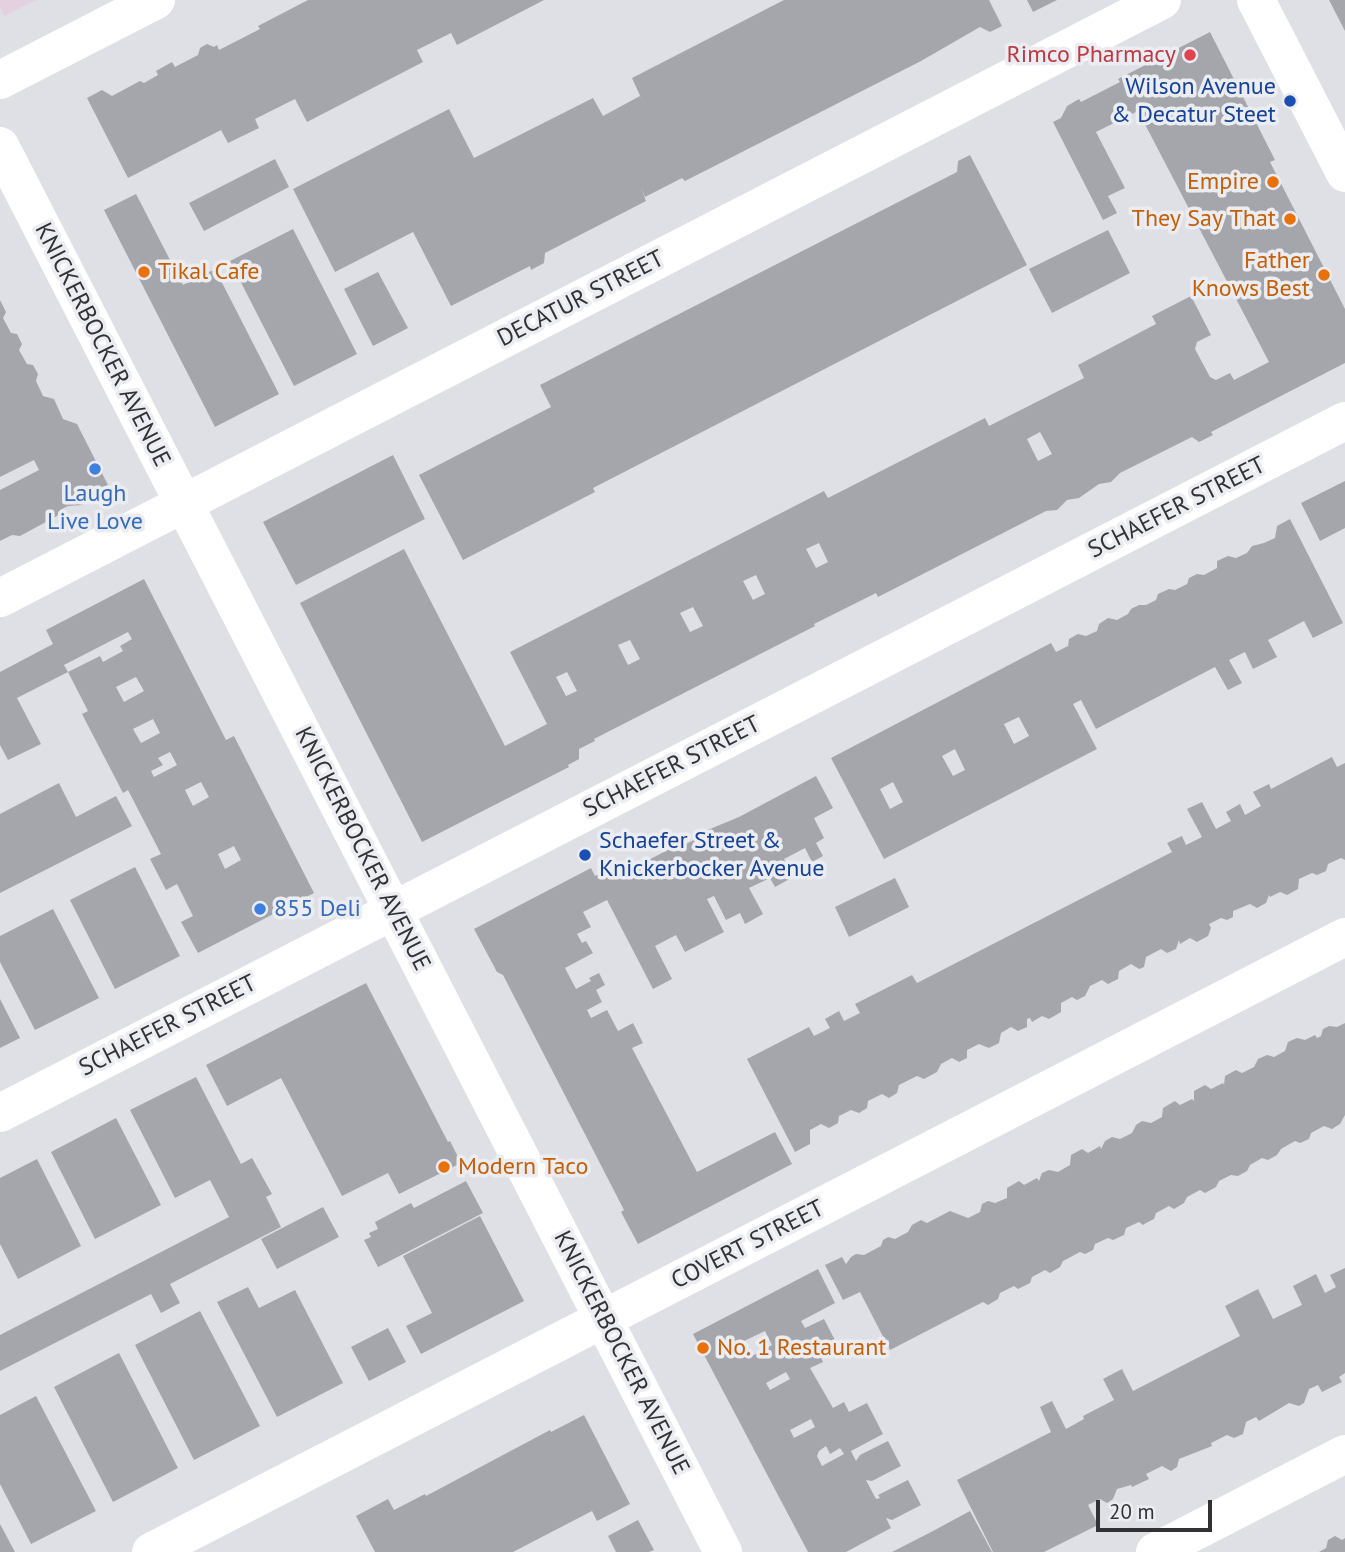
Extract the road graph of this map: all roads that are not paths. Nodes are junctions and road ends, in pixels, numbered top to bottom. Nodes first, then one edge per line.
1 (156, 0) edge
2 (1162, 0) edge
3 (1256, 0) edge
4 (0, 80) edge
5 (0, 146) edge
6 (1345, 173) edge
7 (1345, 421) edge
8 (184, 503) junction
9 (0, 598) edge
10 (394, 911) junction
11 (1345, 937) edge
12 (0, 1113) edge
13 (604, 1320) junction
14 (1345, 1454) edge
15 (150, 1552) edge
16 (723, 1552) edge
17 (1155, 1552) edge

1 - 4 street
2 - 8 street, DECATUR STREET
3 - 6 street
5 - 8 street, KNICKERBOCKER AVENUE
7 - 10 street, SCHAEFER STREET
8 - 9 street, DECATUR STREET
8 - 10 street, KNICKERBOCKER AVENUE
10 - 12 street, SCHAEFER STREET
10 - 13 street, KNICKERBOCKER AVENUE
11 - 13 street, COVERT STREET
13 - 15 street, COVERT STREET
13 - 16 street, KNICKERBOCKER AVENUE
14 - 17 street

